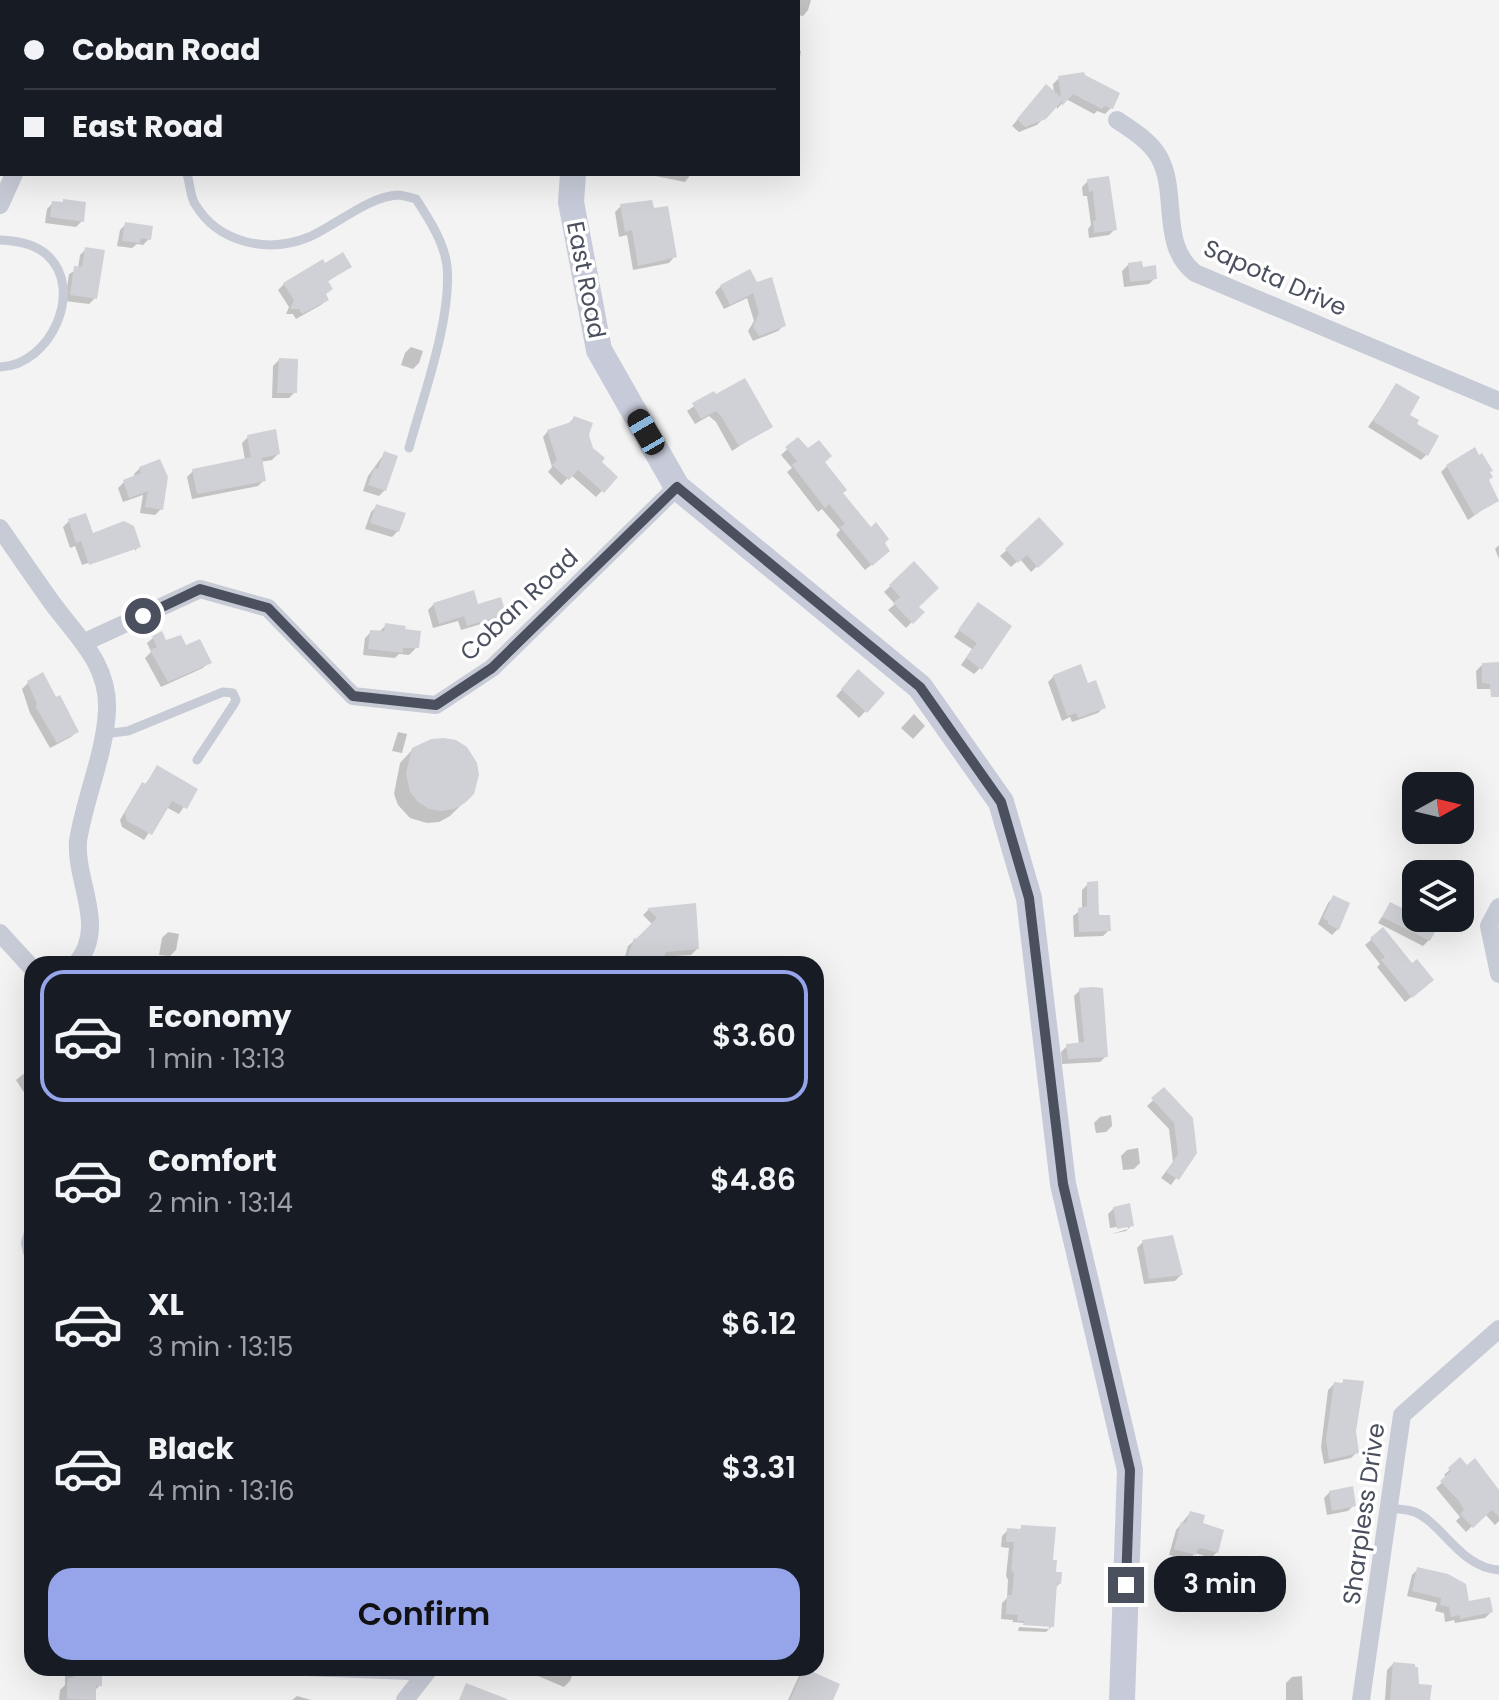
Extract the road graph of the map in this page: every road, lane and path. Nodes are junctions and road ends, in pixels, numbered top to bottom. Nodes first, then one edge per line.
1 (1117, 120) dead end
2 (13, 176) edge
3 (188, 176) edge
4 (573, 176) edge
5 (0, 205) edge
6 (0, 240) edge
7 (0, 367) edge
8 (1499, 401) edge
9 (409, 448) dead end
10 (677, 487) junction
11 (0, 528) edge
12 (85, 642) junction
13 (104, 734) junction
14 (197, 760) dead end
15 (1499, 907) edge
16 (0, 933) edge
17 (82, 956) edge
18 (24, 959) edge
19 (1499, 974) edge
20 (1499, 1329) edge
21 (1389, 1508) junction
22 (1499, 1570) edge
23 (423, 1676) edge
24 (405, 1700) edge
25 (1122, 1700) edge
26 (1361, 1700) edge

1 - 8 street, Sapota Drive
2 - 5 street
3 - 9 lane
4 - 10 street, East Road
6 - 7 lane
10 - 12 street, Coban Road
10 - 25 street, East Road
11 - 12 street
12 - 13 street
13 - 14 lane
13 - 17 street
15 - 19 street
16 - 18 street
20 - 21 street, Sharpless Drive
21 - 22 lane
21 - 26 street, Sharpless Drive
23 - 24 street

